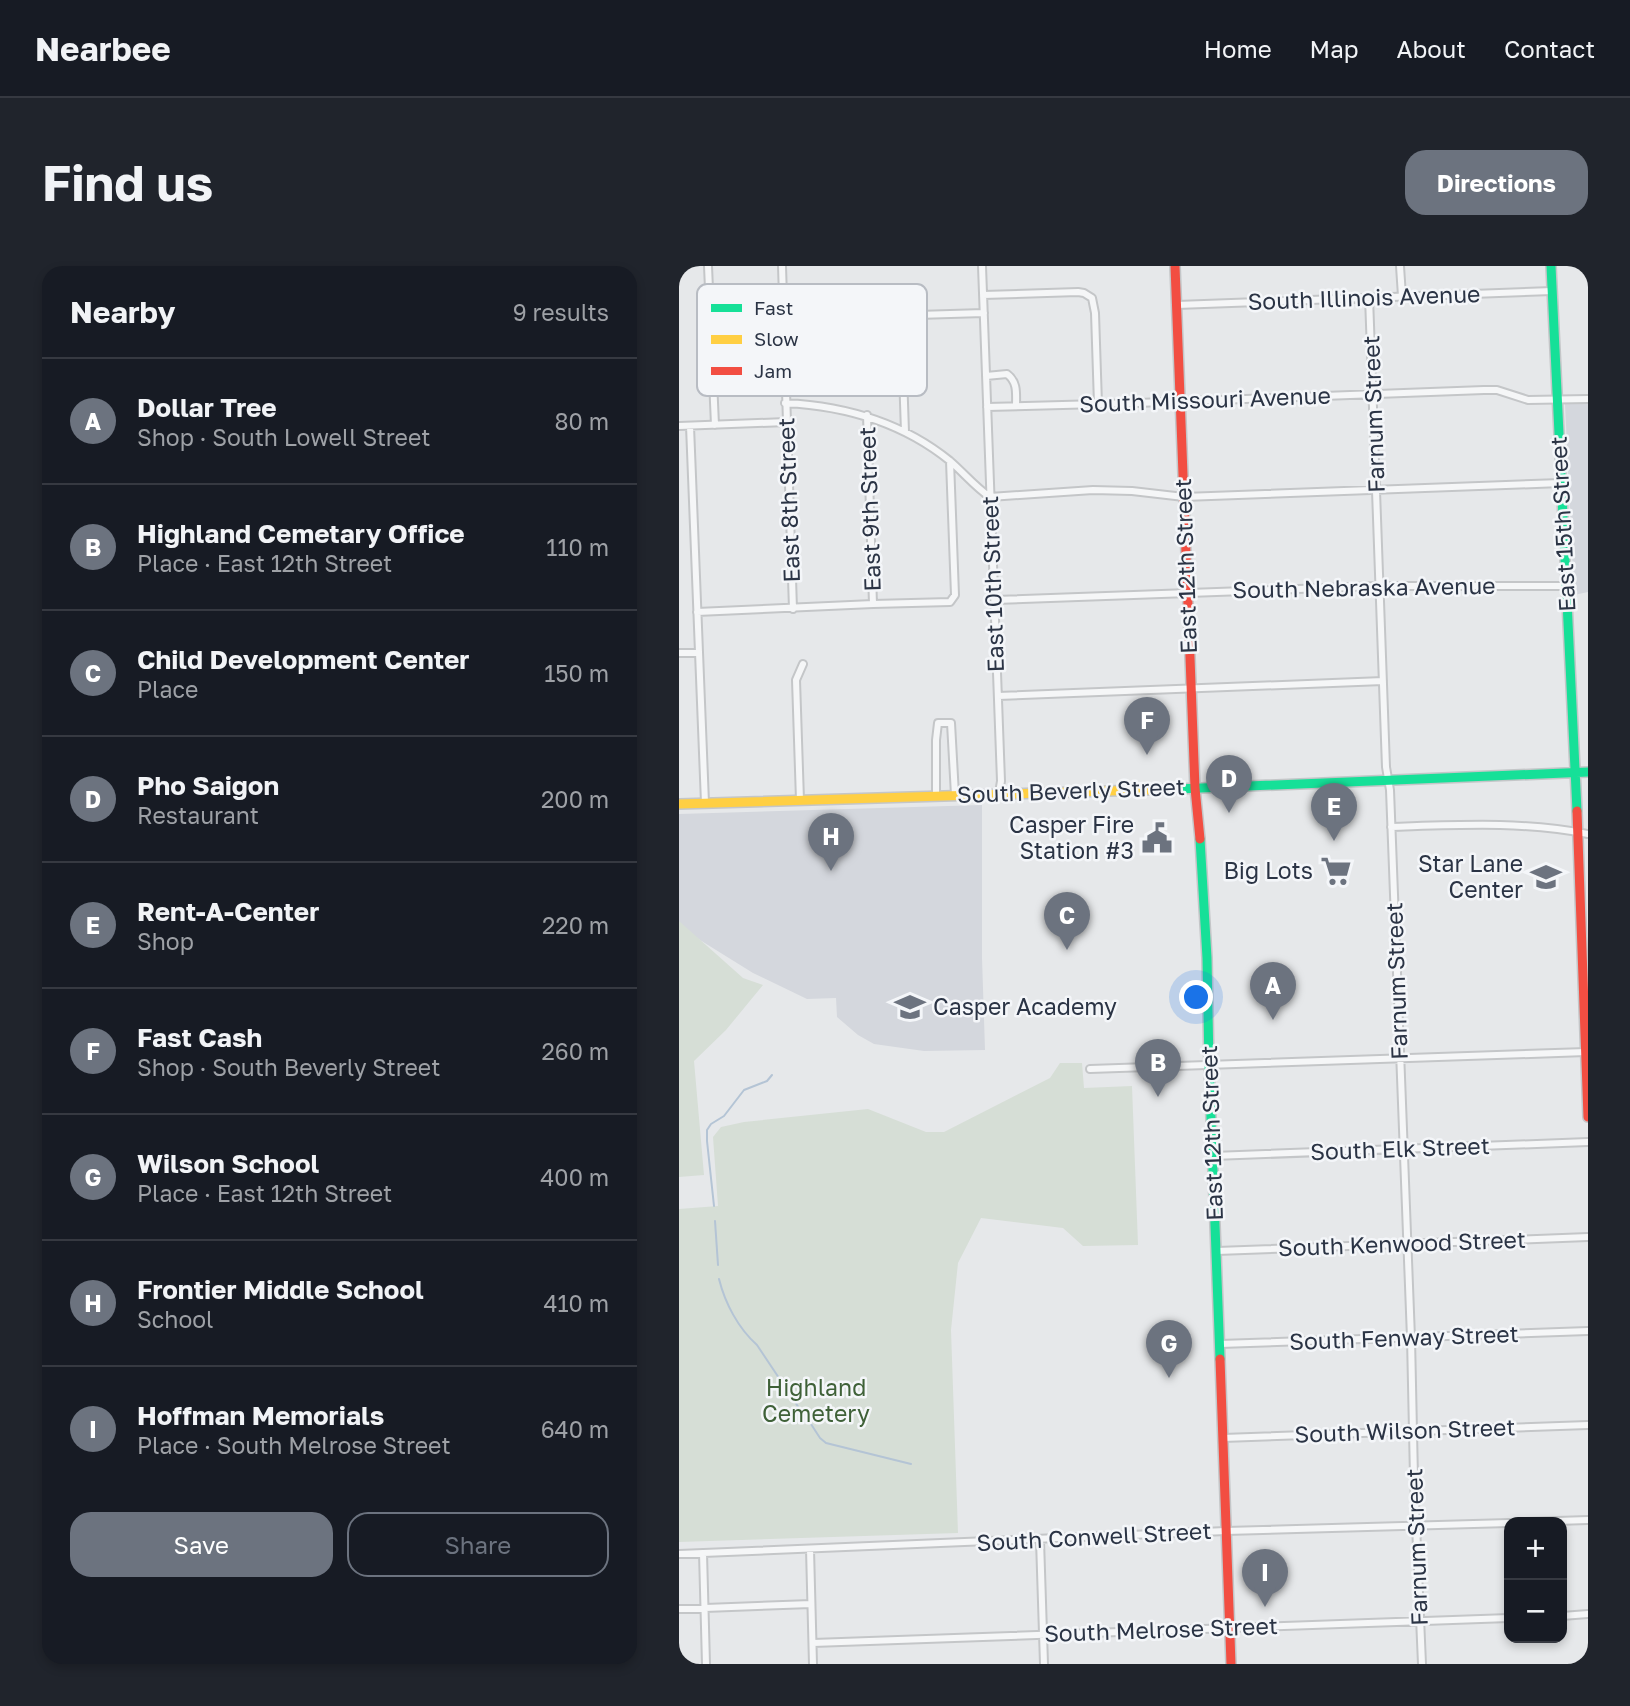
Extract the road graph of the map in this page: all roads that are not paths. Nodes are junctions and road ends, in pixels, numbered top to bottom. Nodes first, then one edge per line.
1 (708, 266) edge
2 (782, 266) edge
3 (982, 266) edge
4 (1175, 266) edge
5 (1400, 266) edge
6 (1551, 266) edge
7 (709, 284) edge
8 (782, 284) edge
9 (1552, 291) junction
10 (983, 295) junction
11 (1402, 296) junction
12 (1369, 297) junction
13 (1177, 305) junction
14 (984, 313) junction
15 (927, 314) edge
16 (986, 376) junction
17 (1373, 394) junction
18 (714, 396) edge
19 (785, 396) edge
20 (904, 396) edge
21 (1557, 399) junction
22 (1588, 399) edge
23 (1180, 401) junction
24 (785, 403) junction
25 (1098, 404) junction
26 (987, 407) junction
27 (1016, 407) junction
28 (867, 415) junction
29 (786, 422) junction
30 (715, 425) junction
31 (679, 426) edge
32 (689, 426) junction
33 (905, 432) junction
34 (950, 461) junction
35 (1561, 482) junction
36 (1377, 490) junction
37 (990, 497) junction
38 (1184, 498) junction
39 (1380, 586) junction
40 (1566, 586) junction
41 (1187, 593) junction
42 (995, 600) junction
43 (873, 604) junction
44 (793, 609) junction
45 (697, 612) junction
46 (679, 653) edge
47 (698, 653) junction
48 (803, 664) dead end
49 (1383, 681) junction
50 (1191, 689) junction
51 (997, 696) junction
52 (1575, 772) junction
53 (1588, 772) edge
54 (1388, 779) junction
55 (1195, 788) junction
56 (999, 793) junction
57 (955, 795) junction
58 (936, 796) junction
59 (800, 800) junction
60 (705, 803) junction
61 (679, 804) edge
62 (1391, 827) junction
63 (1583, 833) edge
64 (1585, 912) edge
65 (1586, 995) edge
66 (1586, 1052) junction
67 (1399, 1058) junction
68 (1209, 1065) junction
69 (1090, 1069) dead end
70 (1588, 1117) edge
71 (1588, 1142) edge
72 (1403, 1150) junction
73 (1213, 1156) junction
74 (1588, 1237) edge
75 (1406, 1243) junction
76 (1217, 1251) junction
77 (1588, 1331) edge
78 (1411, 1338) junction
79 (1220, 1344) junction
80 (1588, 1425) edge
81 (1413, 1431) junction
82 (1223, 1438) junction
83 (1588, 1520) edge
84 (1567, 1521) edge
85 (1504, 1523) edge
86 (1416, 1526) junction
87 (1226, 1531) junction
88 (1040, 1540) junction
89 (810, 1549) junction
90 (703, 1553) junction
91 (679, 1554) edge
92 (811, 1604) junction
93 (705, 1608) junction
94 (679, 1609) edge
95 (1588, 1614) edge
96 (1567, 1616) edge
97 (1504, 1618) edge
98 (1420, 1622) junction
99 (1230, 1627) junction
100 (1043, 1635) junction
101 (813, 1643) junction
102 (706, 1664) edge
103 (813, 1664) edge
104 (1044, 1664) edge
105 (1231, 1664) edge
106 (1422, 1664) edge

1 - 7 street
2 - 8 street, East 8th Street
3 - 10 street, East 10th Street
4 - 13 main road, East 12th Street
5 - 11 street
6 - 9 main road, East 15th Street
9 - 11 street, South Illinois Avenue
9 - 21 main road, East 15th Street
10 - 14 street, East 10th Street
10 - 25 street
11 - 12 street, South Illinois Avenue
12 - 13 street, South Illinois Avenue
12 - 17 street, Farnum Street
13 - 23 main road, East 12th Street
14 - 15 street
14 - 16 street, East 10th Street
16 - 26 street, East 10th Street
16 - 27 street
17 - 21 street, South Missouri Avenue
17 - 23 street, South Missouri Avenue
17 - 36 street, Farnum Street
18 - 30 street
19 - 24 street, East 8th Street
20 - 33 street, East 9th Street
21 - 22 street, South Missouri Avenue
21 - 35 main road, East 15th Street
23 - 25 street, South Missouri Avenue
23 - 38 main road, East 12th Street
24 - 28 street
24 - 29 street, East 8th Street
25 - 27 street, South Missouri Avenue
26 - 27 street, South Missouri Avenue
26 - 37 street, East 10th Street
28 - 33 street
28 - 43 street, East 9th Street
29 - 30 street
29 - 44 street, East 8th Street
30 - 32 street
31 - 32 street
32 - 45 street
33 - 34 street
34 - 37 street
34 - 43 street
35 - 36 street
35 - 40 main road, East 15th Street
36 - 38 street
36 - 39 street, Farnum Street
37 - 38 street
37 - 42 street, East 10th Street
38 - 41 main road, East 12th Street
39 - 40 street, South Nebraska Avenue
39 - 41 street, South Nebraska Avenue
39 - 49 street, Farnum Street
40 - 52 main road, East 15th Street
41 - 42 street, South Nebraska Avenue
41 - 50 main road, East 12th Street
42 - 51 street, East 10th Street
43 - 44 street
44 - 45 street
45 - 47 street
46 - 47 street
47 - 60 street
48 - 59 street
49 - 50 street
49 - 54 street, Farnum Street
50 - 51 street
50 - 55 main road, East 12th Street
51 - 56 street, East 10th Street
52 - 53 main road, South Beverly Street
52 - 54 main road, South Beverly Street
52 - 63 main road, East 15th Street
54 - 55 main road, South Beverly Street
54 - 62 street, Farnum Street
55 - 56 main road, South Beverly Street
55 - 68 main road, East 12th Street
56 - 57 main road, South Beverly Street
57 - 58 main road, South Beverly Street
57 - 58 street
58 - 59 main road, South Beverly Street
59 - 60 main road, South Beverly Street
60 - 61 main road, South Beverly Street
62 - 63 street
62 - 67 street, Farnum Street
63 - 64 main road, East 15th Street
64 - 65 main road, East 15th Street
65 - 66 main road, East 15th Street
66 - 67 street
66 - 70 main road, East 15th Street
67 - 68 street
67 - 72 street, Farnum Street
68 - 69 street
68 - 73 main road, East 12th Street
71 - 72 street, South Elk Street
72 - 73 street, South Elk Street
72 - 75 street, Farnum Street
73 - 76 main road, East 12th Street
74 - 75 street, South Kenwood Street
75 - 76 street, South Kenwood Street
75 - 78 street, Farnum Street
76 - 79 main road, East 12th Street
77 - 78 street, South Fenway Street
78 - 79 street, South Fenway Street
78 - 81 street, Farnum Street
79 - 82 main road, East 12th Street
80 - 81 street, South Wilson Street
81 - 82 street, South Wilson Street
81 - 86 street, Farnum Street
82 - 87 main road, East 12th Street
83 - 84 street
85 - 86 street, South Conwell Street
86 - 87 street, South Conwell Street
86 - 98 street, Farnum Street
87 - 88 street, South Conwell Street
87 - 99 main road, East 12th Street
88 - 89 street, South Conwell Street
88 - 100 street
89 - 90 street, South Conwell Street
89 - 92 street
90 - 91 street, South Conwell Street
90 - 93 street
92 - 93 street
92 - 101 street
93 - 94 street
93 - 102 street
95 - 96 street
97 - 98 street, South Melrose Street
98 - 99 street, South Melrose Street
98 - 106 street, Farnum Street
99 - 100 street, South Melrose Street
99 - 105 main road, East 12th Street
100 - 101 street, South Melrose Street
100 - 104 street
101 - 103 street

